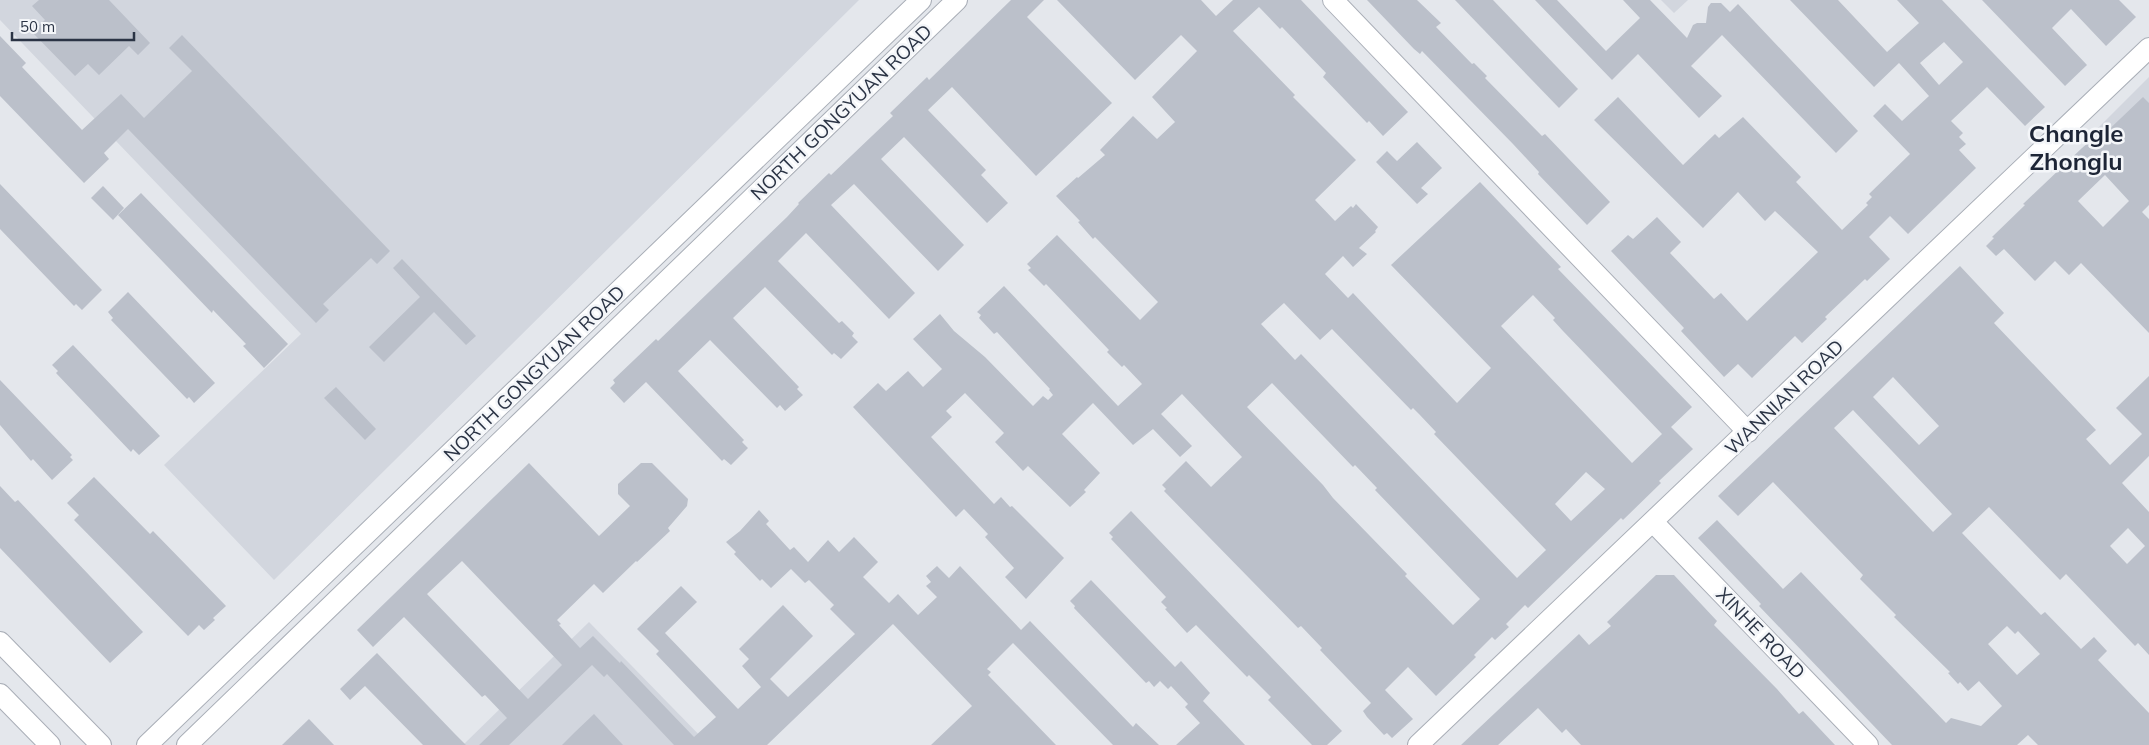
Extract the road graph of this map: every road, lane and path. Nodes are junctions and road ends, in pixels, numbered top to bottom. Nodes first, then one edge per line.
1 (921, 0) edge
2 (957, 0) edge
3 (1333, 0) edge
4 (2149, 48) edge
5 (1748, 432) junction
6 (1653, 522) junction
7 (0, 642) edge
8 (0, 694) edge
9 (50, 745) edge
10 (101, 745) edge
11 (147, 745) edge
12 (187, 745) edge
13 (1418, 745) edge
14 (1868, 745) edge

1 - 11 main road, NORTH GONGYUAN ROAD
2 - 12 main road, NORTH GONGYUAN ROAD
3 - 5 main road
4 - 5 main road, WANNIAN ROAD
5 - 6 main road, WANNIAN ROAD
6 - 13 main road, WANNIAN ROAD
6 - 14 main road, XINHE ROAD
7 - 10 main road
8 - 9 main road

